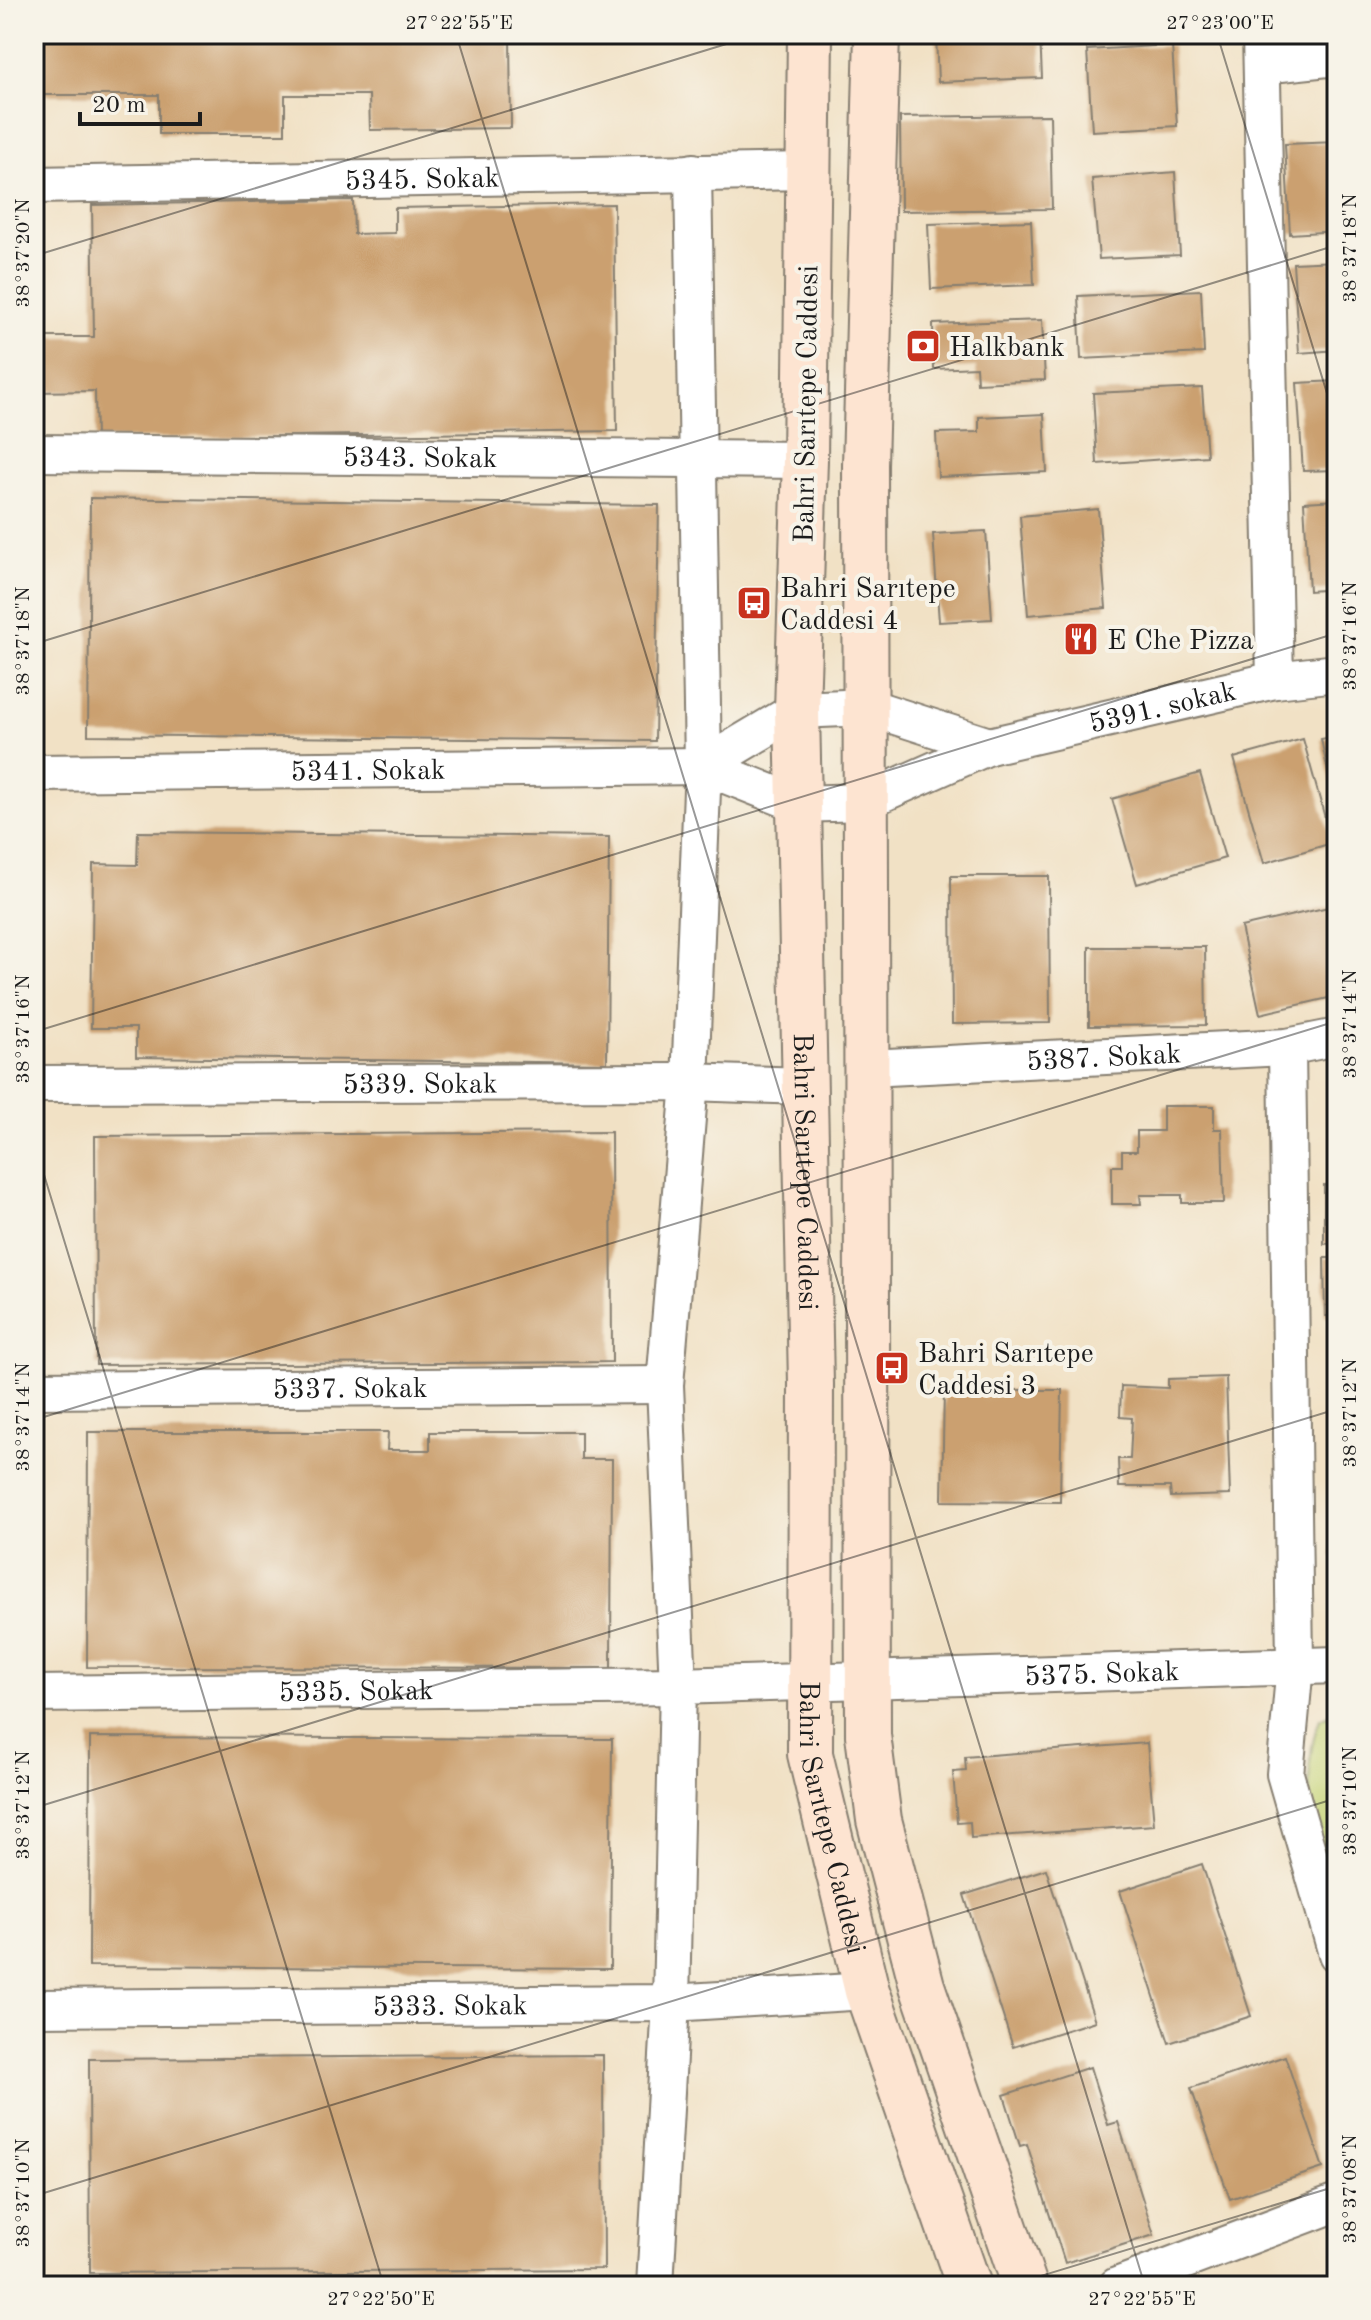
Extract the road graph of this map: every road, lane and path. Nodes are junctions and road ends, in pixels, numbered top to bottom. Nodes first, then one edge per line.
1 (810, 34) edge
2 (877, 34) edge
3 (1261, 50) edge
4 (1337, 57) edge
5 (808, 171) junction
6 (693, 172) junction
7 (34, 185) edge
8 (34, 453) edge
9 (700, 459) junction
10 (805, 460) junction
11 (1337, 673) edge
12 (1275, 680) junction
13 (868, 707) junction
14 (797, 710) junction
15 (989, 746) junction
16 (703, 766) junction
17 (34, 773) edge
18 (863, 802) junction
19 (799, 804) junction
20 (1337, 1037) edge
21 (1287, 1047) junction
22 (868, 1068) junction
23 (690, 1082) junction
24 (34, 1084) edge
25 (804, 1086) junction
26 (665, 1385) junction
27 (34, 1390) edge
28 (1295, 1665) junction
29 (1337, 1665) edge
30 (868, 1679) junction
31 (808, 1681) junction
32 (678, 1686) junction
33 (34, 1694) edge
34 (1337, 1954) edge
35 (867, 1991) junction
36 (671, 2003) junction
37 (34, 2008) edge
38 (1337, 2203) edge
39 (655, 2286) edge
40 (969, 2286) edge
41 (1025, 2286) edge
42 (1117, 2286) edge

1 - 5 main road, Bahri Sarıtepe Caddesi
2 - 13 main road, Bahri Sarıtepe Caddesi
3 - 4 street
3 - 12 street
5 - 6 street, 5345. Sokak
5 - 10 main road, Bahri Sarıtepe Caddesi
6 - 7 street, 5345. Sokak
6 - 9 street
8 - 9 street, 5343. Sokak
9 - 10 street, 5343. Sokak
9 - 16 street
10 - 14 main road, Bahri Sarıtepe Caddesi
11 - 12 street, 5391. sokak
12 - 15 street, 5391. sokak
13 - 14 street
13 - 15 street
13 - 18 main road, Bahri Sarıtepe Caddesi
14 - 16 street
14 - 19 main road, Bahri Sarıtepe Caddesi
15 - 18 street, 5391. sokak
16 - 17 street, 5341. Sokak
16 - 19 street
16 - 23 street
18 - 19 street
18 - 22 main road, Bahri Sarıtepe Caddesi
19 - 25 main road, Bahri Sarıtepe Caddesi
20 - 21 street, 5387. Sokak
21 - 22 street, 5387. Sokak
21 - 28 street
22 - 30 main road, Bahri Sarıtepe Caddesi
23 - 24 street, 5339. Sokak
23 - 25 street, 5339. Sokak
23 - 26 street
25 - 31 main road, Bahri Sarıtepe Caddesi
26 - 27 street, 5337. Sokak
26 - 32 street
28 - 29 street, 5375. Sokak
28 - 30 street, 5375. Sokak
28 - 34 street
30 - 31 street, 5375. Sokak
30 - 41 main road, Bahri Sarıtepe Caddesi
31 - 32 street, 5335. Sokak
31 - 35 main road, Bahri Sarıtepe Caddesi
32 - 33 street, 5335. Sokak
32 - 36 street
35 - 36 street, 5333. Sokak
35 - 40 main road, Bahri Sarıtepe Caddesi
36 - 37 street, 5333. Sokak
36 - 39 street
38 - 42 street

